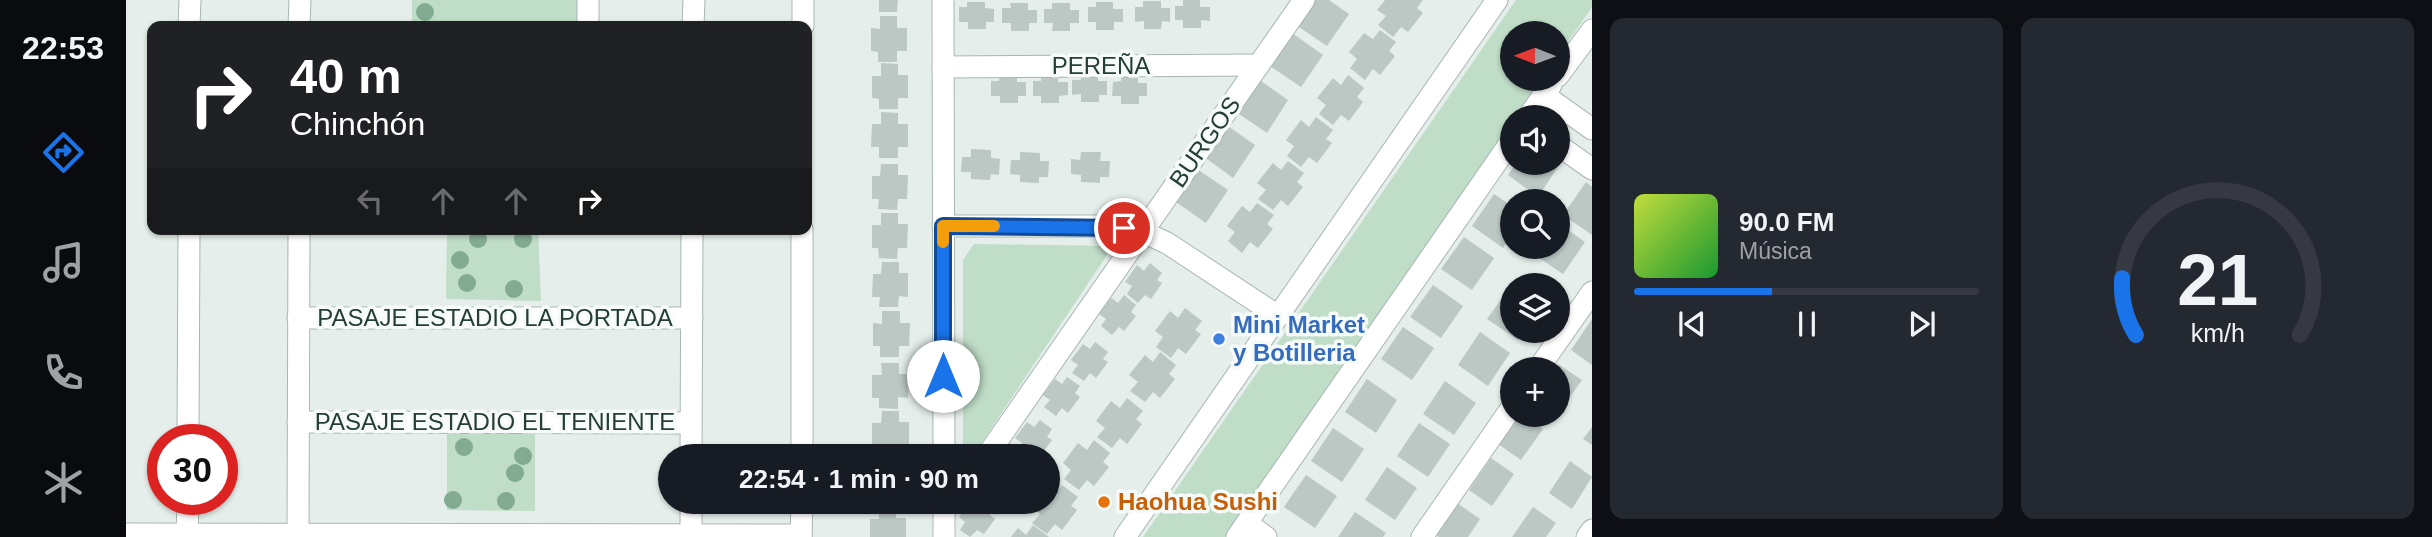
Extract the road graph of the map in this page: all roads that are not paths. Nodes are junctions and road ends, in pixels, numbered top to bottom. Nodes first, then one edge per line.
1 (190, 0) edge
2 (300, 0) edge
3 (588, 0) edge
4 (694, 0) edge
5 (803, 0) edge
6 (943, 0) edge
7 (1304, 0) edge
8 (1497, 0) edge
9 (190, 21) edge
10 (299, 21) edge
11 (588, 21) edge
12 (694, 21) edge
13 (803, 21) edge
14 (1592, 30) edge
15 (1570, 59) edge
16 (1259, 65) junction
17 (943, 67) junction
18 (1559, 91) edge
19 (1592, 129) edge
20 (1570, 153) edge
21 (1500, 157) edge
22 (1592, 169) edge
23 (943, 226) junction
24 (1143, 232) junction
25 (189, 235) edge
26 (299, 235) edge
27 (692, 235) edge
28 (802, 235) edge
29 (1592, 292) edge
30 (1278, 316) junction
31 (298, 318) junction
32 (692, 318) junction
33 (1546, 357) edge
34 (298, 422) junction
35 (691, 423) junction
36 (188, 424) edge
37 (1500, 424) edge
38 (691, 444) edge
39 (802, 444) edge
40 (944, 444) edge
41 (995, 444) edge
42 (691, 514) edge
43 (802, 514) edge
44 (188, 515) edge
45 (1242, 530) edge
46 (1592, 530) edge
47 (126, 534) edge
48 (187, 536) edge
49 (298, 536) edge
50 (691, 536) edge
51 (802, 536) edge
52 (1125, 537) edge
53 (1266, 537) edge
54 (1422, 537) edge
55 (1587, 537) edge

1 - 9 street
2 - 10 street
3 - 11 street
4 - 12 street
5 - 13 street
6 - 17 street
7 - 16 street, BURGOS
8 - 30 street
14 - 15 street
16 - 17 street, PEREÑA
16 - 24 street, BURGOS
17 - 23 street
18 - 19 street
20 - 22 street
21 - 45 street
23 - 24 street
23 - 40 street
24 - 30 street
24 - 41 street, BURGOS
25 - 36 street
26 - 31 street
27 - 32 street
28 - 39 street
29 - 33 street
30 - 52 street
31 - 32 street, PASAJE ESTADIO LA PORTADA
31 - 34 street
32 - 35 street
34 - 35 street, PASAJE ESTADIO EL TENIENTE
34 - 49 street
35 - 38 street
37 - 54 street
42 - 50 street
43 - 51 street
44 - 48 street
45 - 53 street
46 - 55 street
47 - 48 street
48 - 49 street
49 - 50 street
50 - 51 street

